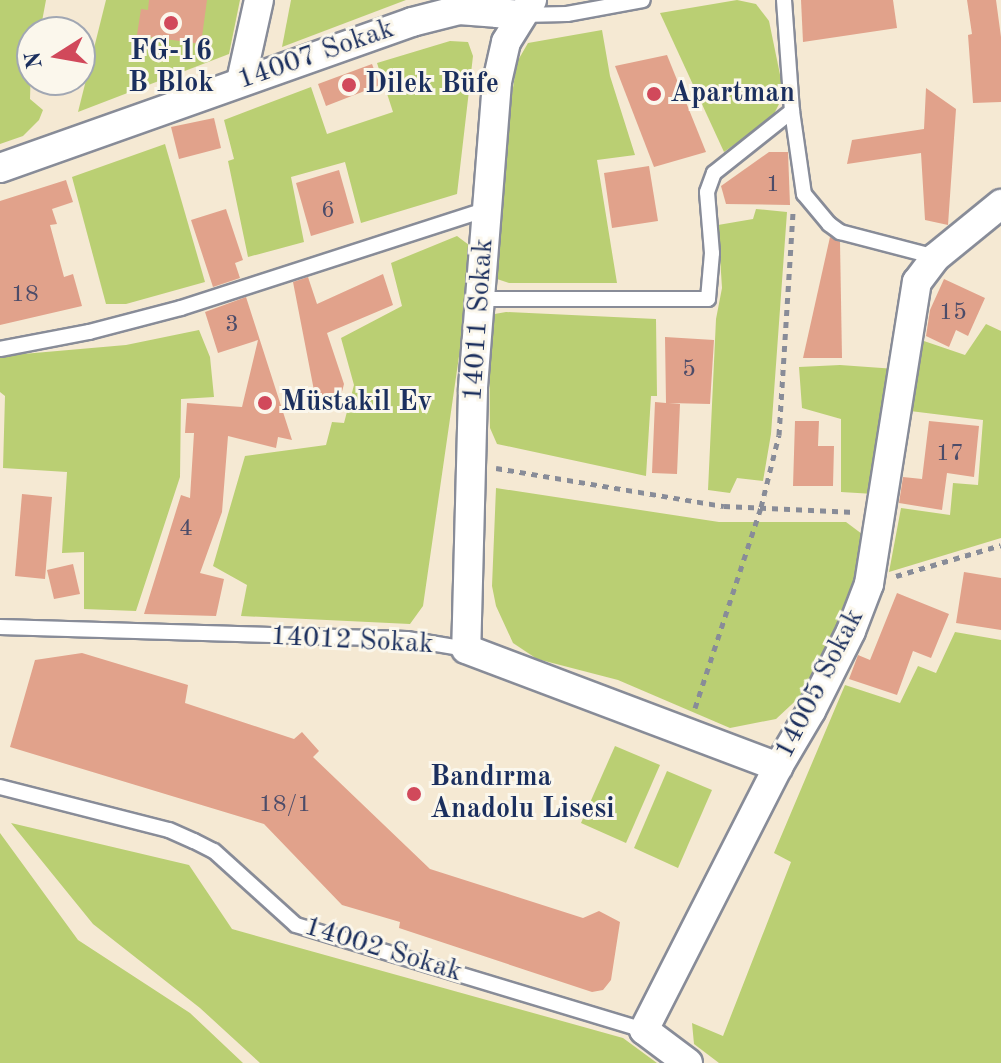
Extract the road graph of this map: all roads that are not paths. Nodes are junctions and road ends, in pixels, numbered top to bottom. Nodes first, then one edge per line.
1 (259, 0) edge
2 (643, 0) edge
3 (784, 0) edge
4 (526, 7) edge
5 (241, 81) junction
6 (792, 111) junction
7 (0, 168) edge
8 (1001, 204) edge
9 (487, 209) junction
10 (936, 257) junction
11 (482, 299) junction
12 (0, 349) edge
13 (0, 627) edge
14 (466, 649) junction
15 (778, 767) junction
16 (0, 787) edge
17 (644, 1030) junction
18 (688, 1063) edge

1 - 5 street
2 - 4 lane, 14007 Sokak
3 - 6 lane
4 - 5 street, 14007 Sokak
4 - 9 street, 14011 Sokak
5 - 7 street, 14007 Sokak
6 - 10 lane
6 - 11 lane
8 - 10 street, 14005 Sokak
9 - 11 street, 14011 Sokak
9 - 12 lane
10 - 15 street, 14005 Sokak
11 - 14 street, 14011 Sokak
13 - 14 lane, 14012 Sokak
14 - 15 street, 14012 Sokak
15 - 17 street, 14005 Sokak
16 - 17 lane, 14002 Sokak
17 - 18 street, 14002 Sokak

